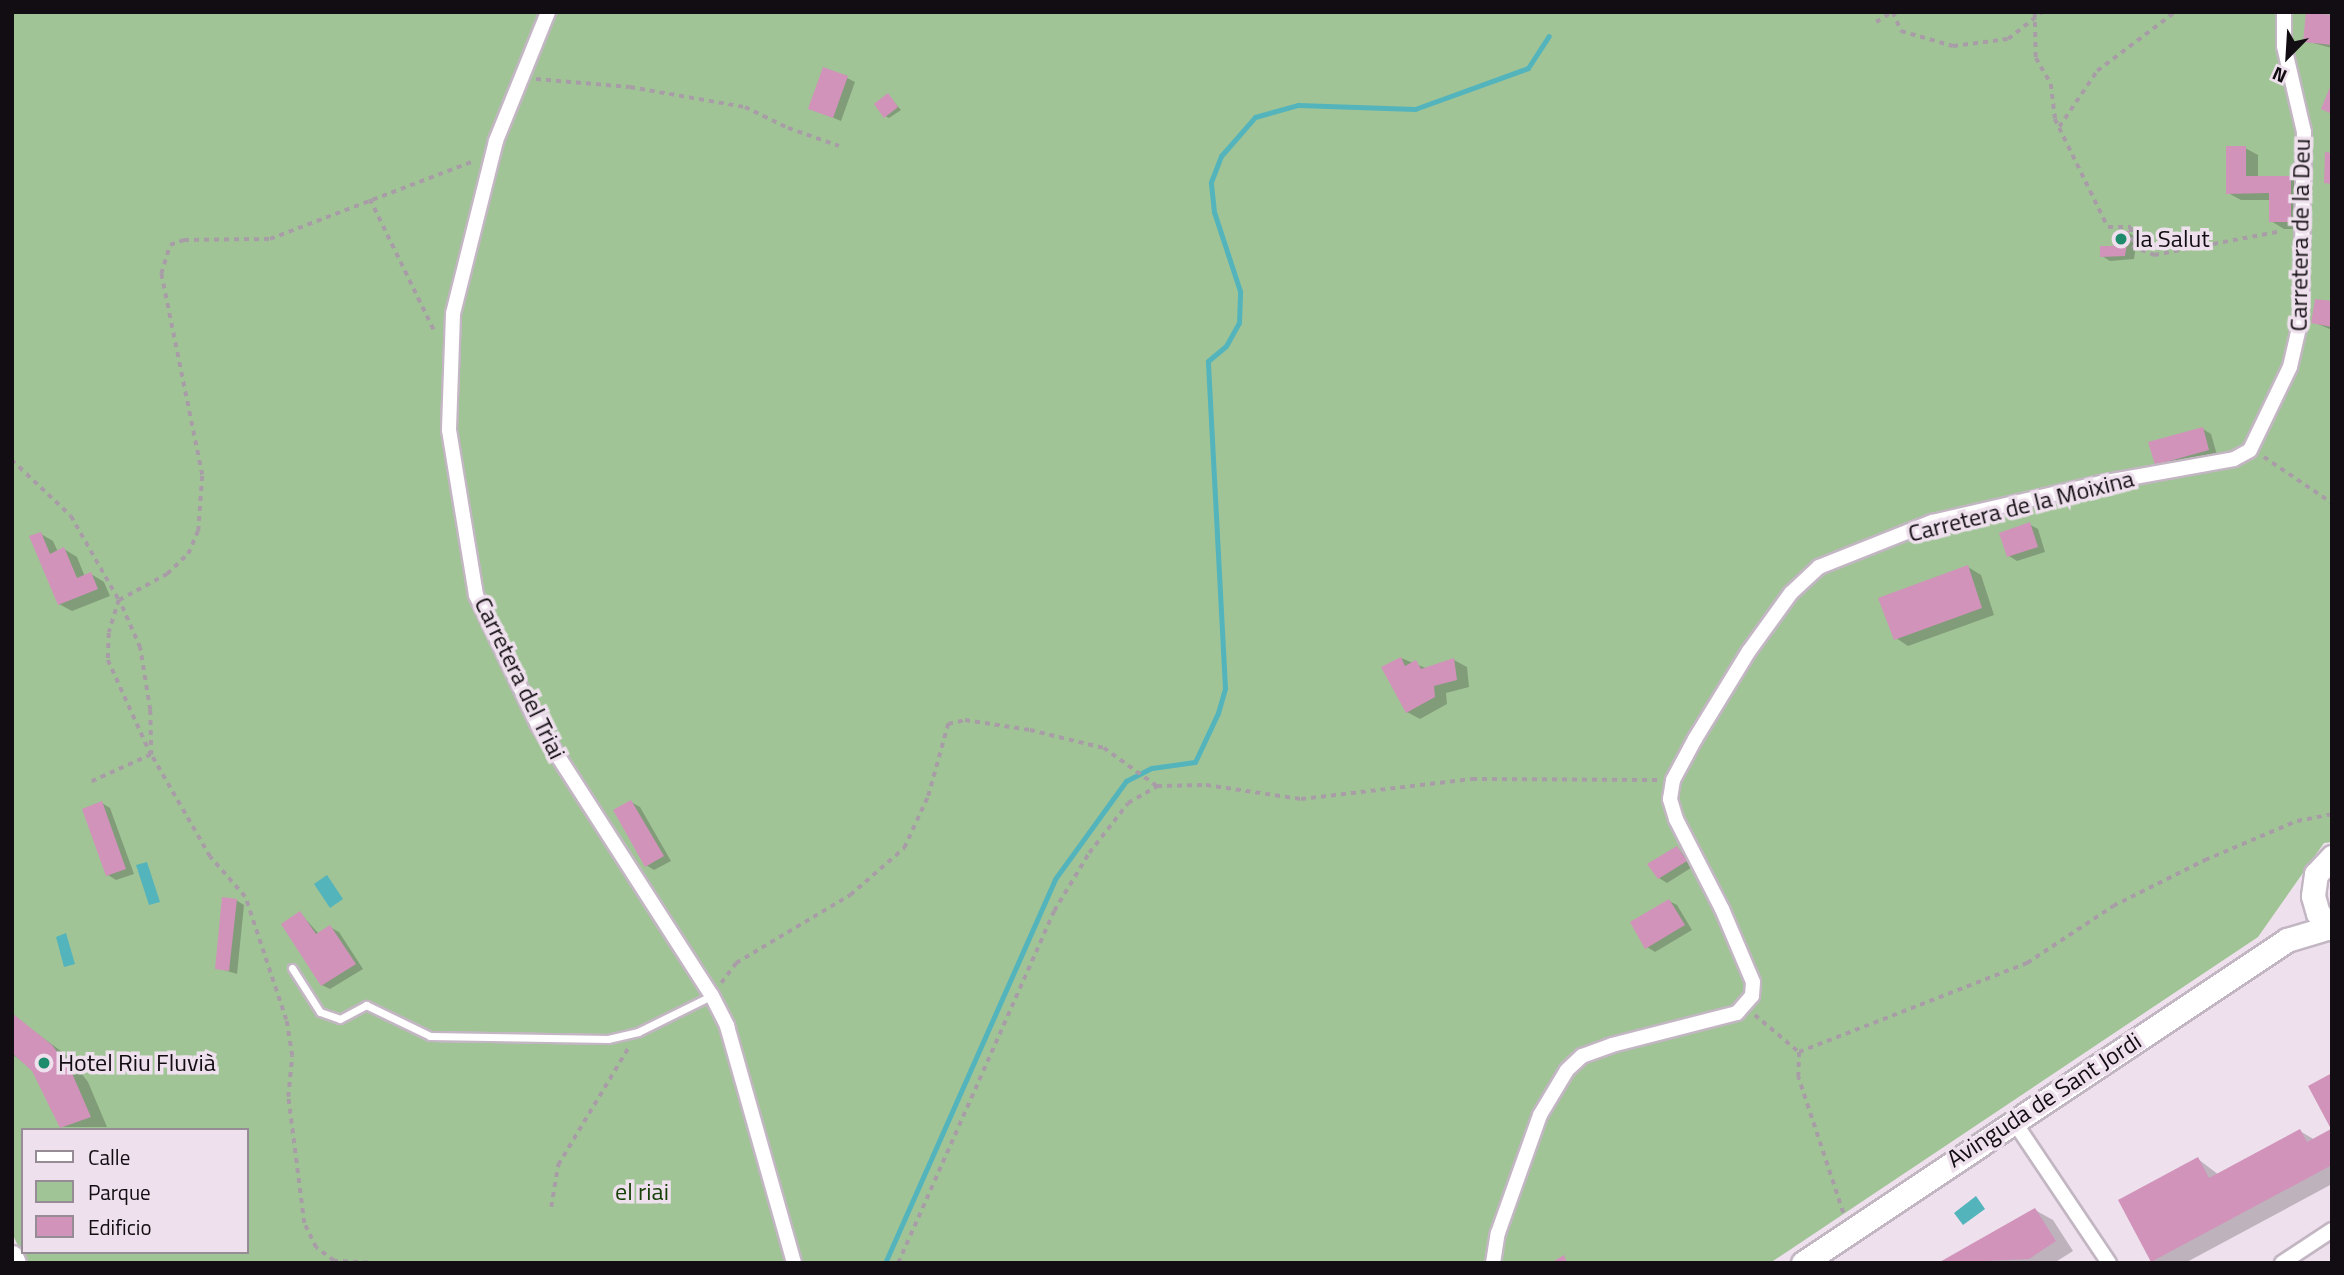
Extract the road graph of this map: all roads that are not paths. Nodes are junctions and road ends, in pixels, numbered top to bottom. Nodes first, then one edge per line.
1 (548, 12) edge
2 (2284, 12) edge
3 (2250, 450) joint
4 (2332, 857) edge
5 (2313, 896) junction
6 (2331, 927) edge
7 (2287, 940) junction
8 (292, 968) dead end
9 (712, 996) junction
10 (2012, 1120) junction
11 (2332, 1230) edge
12 (12, 1256) edge
13 (15, 1263) edge
14 (794, 1263) edge
15 (1493, 1263) edge
16 (1803, 1263) edge
17 (2109, 1263) edge
18 (2282, 1263) edge

1 - 9 street, Carretera del Triai
2 - 3 street, Carretera de la Deu
3 - 15 street, Carretera de la Moixina
4 - 5 main road, Avinguda de Sant Jordi
5 - 6 main road
5 - 7 main road, Avinguda de Sant Jordi
6 - 7 main road, Avinguda de Sant Jordi
7 - 10 main road, Avinguda de Sant Jordi
8 - 9 lane
9 - 14 street, Carretera del Triai
10 - 16 main road, Avinguda de Sant Jordi
10 - 17 street
11 - 18 street
12 - 13 main road

